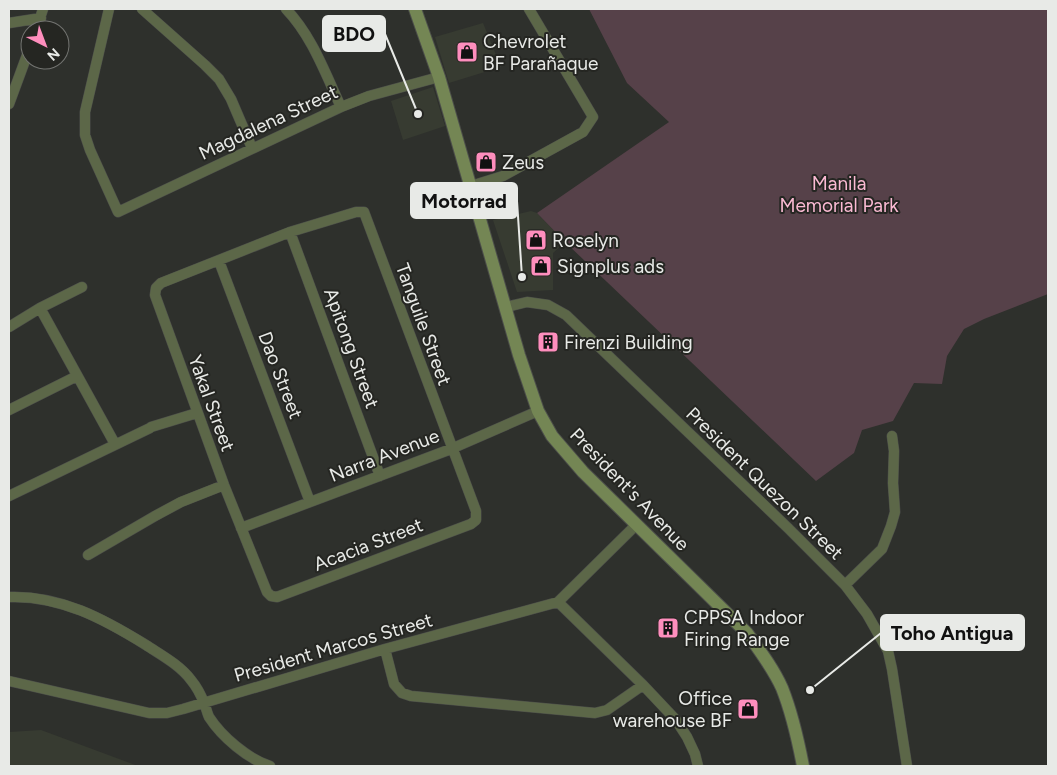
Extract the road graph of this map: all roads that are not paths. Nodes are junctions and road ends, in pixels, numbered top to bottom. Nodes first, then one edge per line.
1 (110, 9) edge
2 (142, 9) edge
3 (286, 9) edge
4 (415, 9) edge
5 (529, 9) edge
6 (42, 13) edge
7 (9, 23) edge
8 (20, 70) edge
9 (438, 76) junction
10 (11, 90) edge
11 (9, 104) edge
12 (341, 107) junction
13 (252, 148) junction
14 (471, 186) junction
15 (290, 232) junction
16 (219, 261) junction
17 (82, 287) dead end
18 (506, 306) junction
19 (40, 308) junction
20 (9, 327) edge
21 (77, 376) junction
22 (9, 410) edge
23 (538, 411) junction
24 (197, 413) junction
25 (892, 436) dead end
26 (115, 444) junction
27 (452, 449) junction
28 (380, 476) junction
29 (224, 485) junction
30 (9, 496) edge
31 (310, 502) junction
32 (636, 524) junction
33 (241, 528) junction
34 (88, 555) dead end
35 (845, 585) junction
36 (9, 597) edge
37 (558, 602) junction
38 (385, 649) junction
39 (9, 681) edge
40 (643, 685) junction
41 (204, 703) junction
42 (270, 766) edge
43 (698, 766) edge
44 (803, 766) edge
45 (906, 766) edge

1 - 13 street, Magdalena Street
2 - 13 street
3 - 12 street
4 - 9 street, President's Avenue
5 - 14 street
6 - 7 street
8 - 10 street
9 - 12 street, Magdalena Street
9 - 14 street, President's Avenue
10 - 11 street
12 - 13 street, Magdalena Street
14 - 18 street, President's Avenue
15 - 16 street
15 - 27 street, Tanguile Street
15 - 28 street, Apitong Street
16 - 24 street, Yakal Street
16 - 31 street, Dao Street
17 - 19 street
18 - 23 street, President's Avenue
18 - 35 street, President Quezon Street
19 - 20 street
19 - 21 street
21 - 22 street
21 - 26 street
23 - 27 street, Narra Avenue
23 - 32 street, President's Avenue
24 - 26 street
24 - 29 street, Yakal Street
25 - 35 street
26 - 30 street
27 - 28 street, Narra Avenue
27 - 33 street, Acacia Street
28 - 31 street, Narra Avenue
29 - 33 street, Yakal Street
29 - 34 street
31 - 33 street, Narra Avenue
32 - 37 street, President Marcos Street
32 - 44 street, President's Avenue
35 - 45 street, President Quezon Street
36 - 41 street
37 - 38 street, President Marcos Street
37 - 40 street
38 - 40 street
38 - 41 street, President Marcos Street
39 - 41 street, President Marcos Street
40 - 43 street
41 - 42 street

